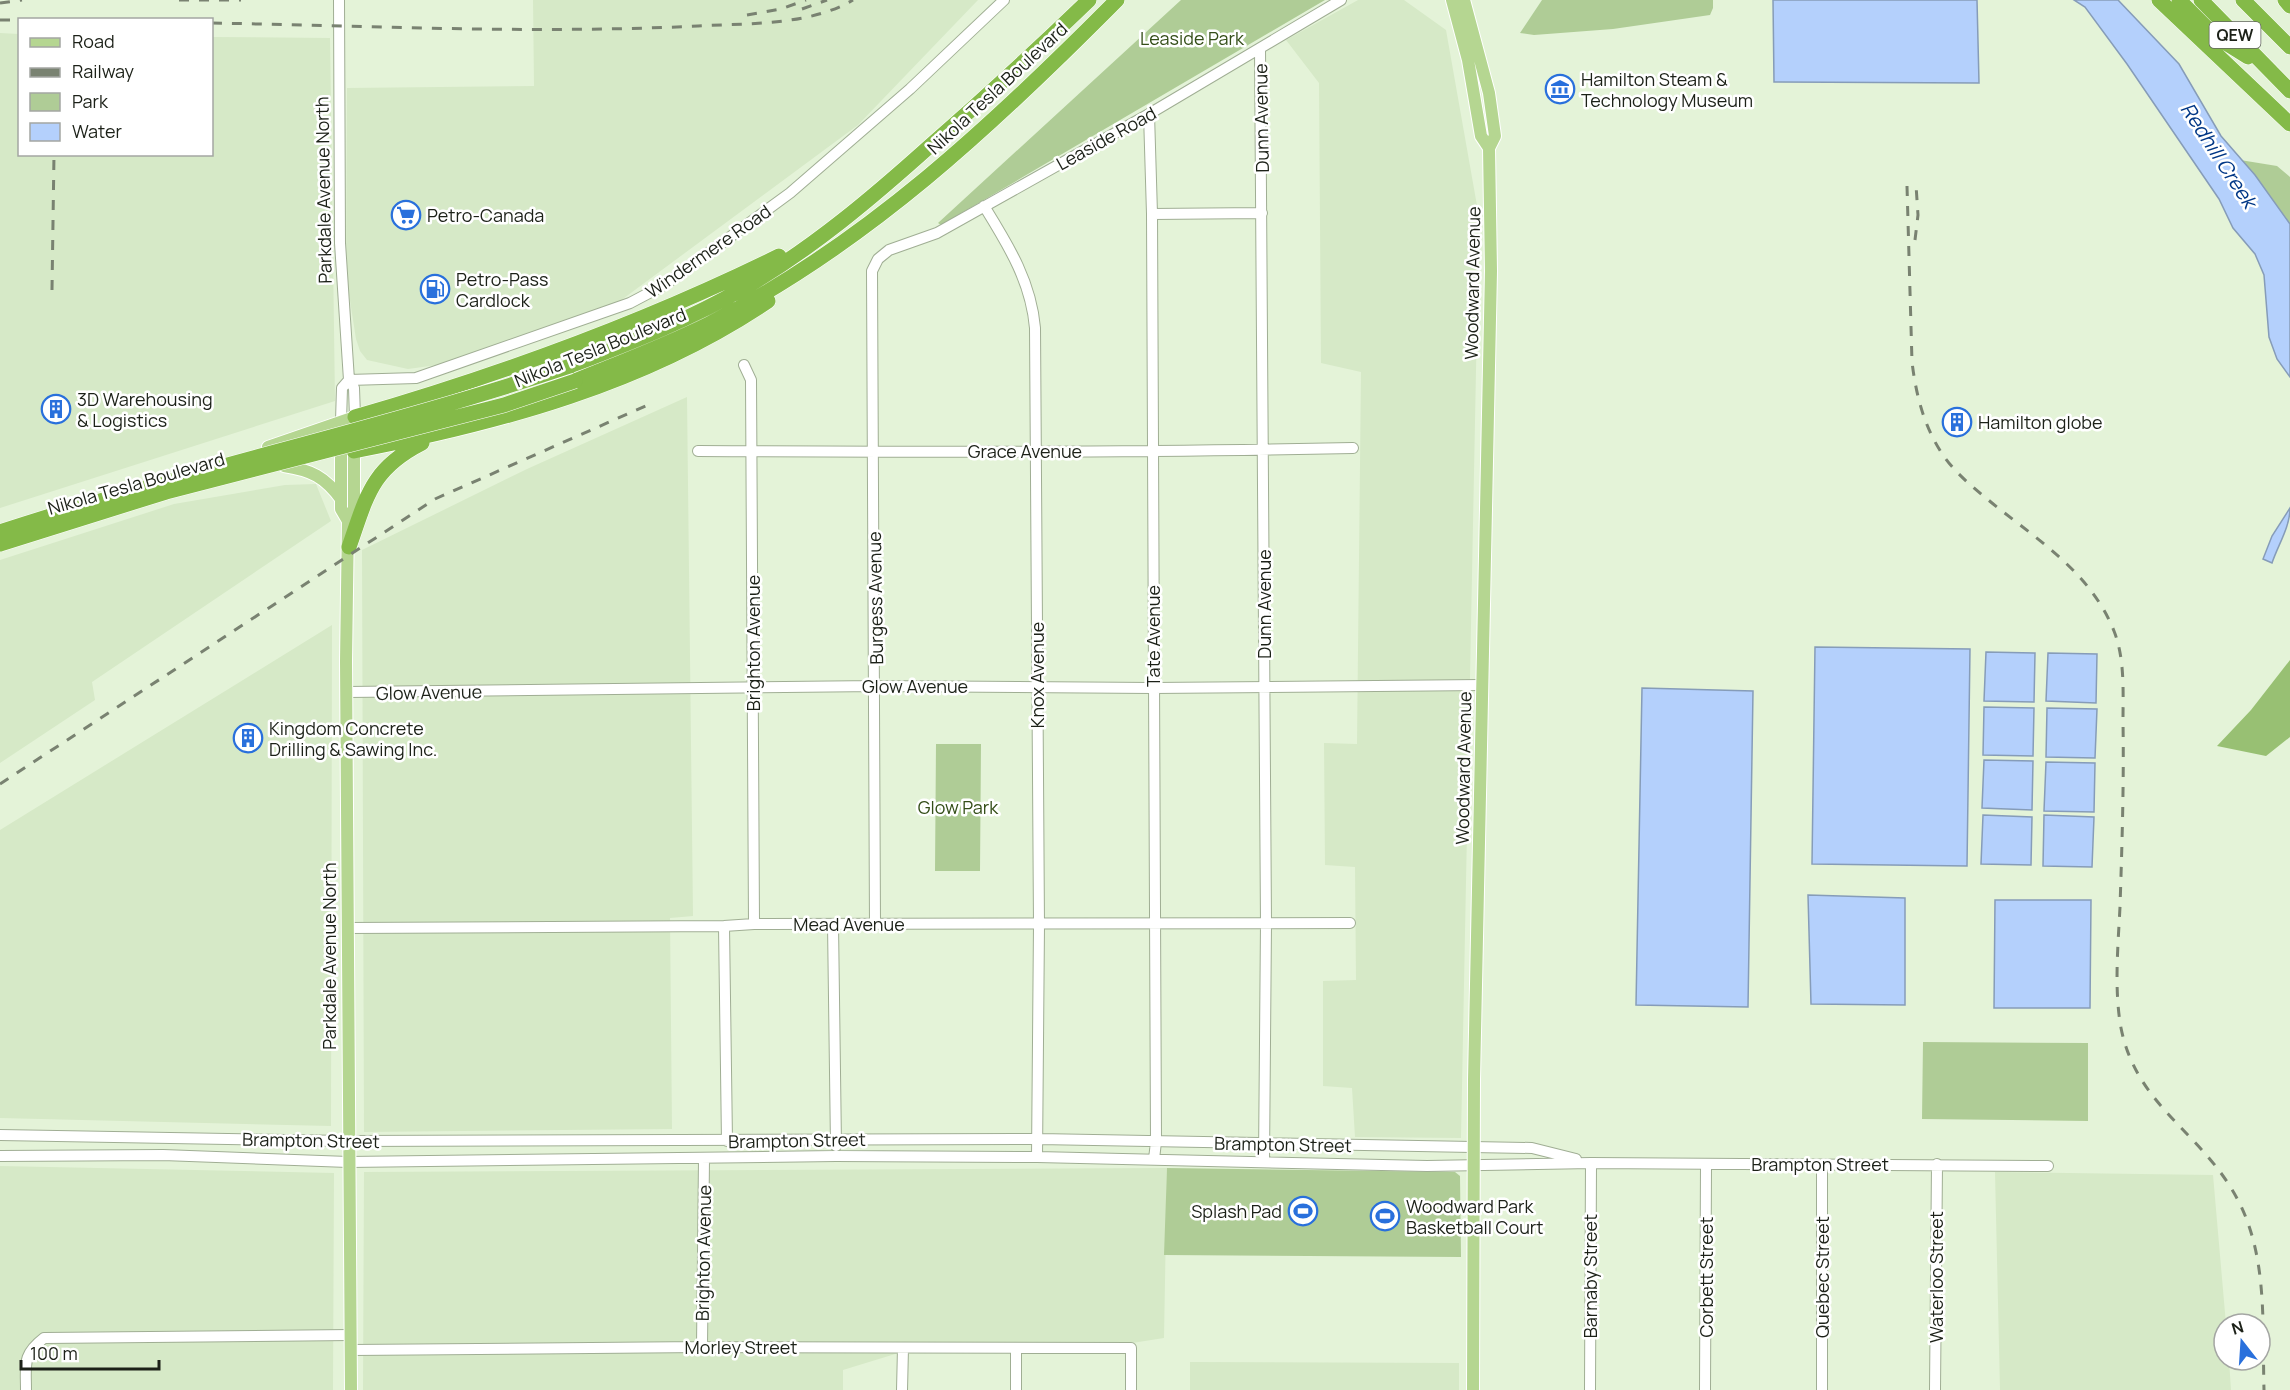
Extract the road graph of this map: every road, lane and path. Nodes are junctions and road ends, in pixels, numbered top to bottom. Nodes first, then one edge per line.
1 (339, 0) edge
2 (1004, 0) edge
3 (1077, 0) edge
4 (1089, 0) edge
5 (1117, 0) edge
6 (1341, 0) edge
7 (1452, 0) edge
8 (1464, 0) edge
9 (2159, 0) edge
10 (2179, 0) edge
11 (2201, 0) edge
12 (2243, 0) edge
13 (2285, 0) edge
14 (2290, 6) edge
15 (2290, 47) edge
16 (1260, 48) junction
17 (1016, 71) junction
18 (2269, 71) junction
19 (2290, 91) edge
20 (1149, 114) junction
21 (2290, 123) edge
22 (1489, 147) junction
23 (984, 206) junction
24 (861, 207) junction
25 (1152, 213) junction
26 (1262, 213) junction
27 (873, 221) junction
28 (872, 271) joint
29 (744, 365) dead end
30 (572, 374) junction
31 (349, 380) junction
32 (421, 398) junction
33 (348, 419) junction
34 (450, 431) junction
35 (348, 436) junction
36 (1353, 448) dead end
37 (1035, 450) junction
38 (1262, 450) junction
39 (698, 451) dead end
40 (752, 451) junction
41 (873, 452) junction
42 (347, 453) junction
43 (1153, 453) junction
44 (284, 466) junction
45 (236, 476) junction
46 (202, 478) junction
47 (341, 500) junction
48 (348, 521) junction
49 (0, 532) edge
50 (0, 539) edge
51 (0, 544) edge
52 (349, 546) junction
53 (1482, 685) junction
54 (876, 686) junction
55 (1037, 687) junction
56 (1264, 687) junction
57 (754, 688) junction
58 (1153, 688) junction
59 (347, 692) junction
60 (1155, 923) junction
61 (1266, 923) junction
62 (1350, 923) dead end
63 (754, 924) junction
64 (833, 924) junction
65 (875, 924) junction
66 (1039, 925) junction
67 (724, 926) junction
68 (347, 928) junction
69 (5, 1135) edge
70 (158, 1138) junction
71 (1039, 1139) junction
72 (836, 1140) junction
73 (348, 1141) junction
74 (727, 1142) junction
75 (1156, 1142) junction
76 (1265, 1144) junction
77 (1474, 1147) junction
78 (163, 1155) junction
79 (4, 1156) edge
80 (836, 1156) junction
81 (1037, 1157) junction
82 (1154, 1158) junction
83 (705, 1159) junction
84 (1264, 1160) junction
85 (348, 1162) junction
86 (1591, 1163) junction
87 (1706, 1164) junction
88 (1937, 1164) junction
89 (1822, 1165) junction
90 (1474, 1166) junction
91 (2048, 1166) dead end
92 (351, 1335) junction
93 (702, 1347) junction
94 (903, 1348) junction
95 (1016, 1348) junction
96 (351, 1350) junction
97 (26, 1390) edge
98 (351, 1390) edge
99 (902, 1390) edge
100 (1016, 1390) edge
101 (1131, 1390) edge
102 (1473, 1390) edge
103 (1590, 1390) edge
104 (1705, 1390) edge
105 (1822, 1390) edge
106 (1935, 1390) edge

1 - 31 street, Parkdale Avenue North
2 - 31 street, Windermere Road
3 - 17 highway
4 - 17 highway, Nikola Tesla Boulevard
5 - 27 highway, Nikola Tesla Boulevard
6 - 16 street, Leaside Road
7 - 22 main road, Woodward Avenue
8 - 22 main road, Woodward Avenue
9 - 21 highway
10 - 18 highway
11 - 18 highway, QEW
12 - 15 highway, QEW
13 - 14 highway
16 - 20 street, Leaside Road
16 - 26 street, Dunn Avenue
17 - 24 highway, Nikola Tesla Boulevard
18 - 19 highway, QEW
20 - 23 street, Leaside Road
20 - 25 street, Tate Avenue
22 - 53 main road, Woodward Avenue
23 - 28 street, Leaside Road
23 - 37 street, Knox Avenue
24 - 30 highway, Nikola Tesla Boulevard
24 - 32 highway
25 - 26 street
25 - 43 street, Tate Avenue
26 - 38 street, Dunn Avenue
27 - 30 highway, Nikola Tesla Boulevard
27 - 34 highway
28 - 41 street, Burgess Avenue
29 - 40 street, Brighton Avenue
30 - 49 highway, Nikola Tesla Boulevard, bridge
30 - 51 highway, Nikola Tesla Boulevard, bridge
31 - 33 street, Parkdale Avenue North
32 - 33 highway
32 - 35 highway
33 - 35 main road, Parkdale Avenue North
33 - 46 main road
34 - 42 highway
34 - 52 highway
35 - 42 highway
35 - 45 main road
36 - 38 street, Grace Avenue
37 - 41 street, Grace Avenue
37 - 43 street, Grace Avenue
37 - 55 street, Knox Avenue
38 - 43 street, Grace Avenue
38 - 56 street, Dunn Avenue
39 - 40 street, Grace Avenue
40 - 41 street, Grace Avenue
40 - 57 street, Brighton Avenue
41 - 54 street, Burgess Avenue
42 - 44 main road
42 - 47 main road, Parkdale Avenue North
42 - 48 main road, Parkdale Avenue North
43 - 58 street, Tate Avenue
44 - 45 main road
44 - 47 main road
45 - 46 main road
46 - 50 main road
47 - 48 main road, Parkdale Avenue North
48 - 52 main road, Parkdale Avenue North
52 - 59 main road, Parkdale Avenue North
53 - 56 street, Glow Avenue
53 - 77 main road, Woodward Avenue
54 - 55 street, Glow Avenue
54 - 57 street, Glow Avenue
54 - 65 street, Burgess Avenue
55 - 58 street, Glow Avenue
55 - 66 street, Knox Avenue
56 - 58 street, Glow Avenue
56 - 61 street, Dunn Avenue
57 - 59 street, Glow Avenue
57 - 63 street, Brighton Avenue
58 - 60 street, Tate Avenue
59 - 68 main road, Parkdale Avenue North
60 - 61 street, Mead Avenue
60 - 66 street, Mead Avenue
60 - 75 street, Tate Avenue
61 - 62 street, Mead Avenue
61 - 76 street, Dunn Avenue
63 - 64 street, Mead Avenue
63 - 67 street, Mead Avenue
64 - 65 street, Mead Avenue
64 - 72 street
65 - 66 street, Mead Avenue
66 - 71 street, Knox Avenue
67 - 68 street, Mead Avenue
67 - 74 street
68 - 73 main road, Parkdale Avenue North
69 - 70 street, Brampton Street
69 - 79 street
70 - 73 street, Brampton Street
70 - 78 street
71 - 72 street, Brampton Street
71 - 75 street, Brampton Street
71 - 81 street, Knox Avenue
72 - 74 street, Brampton Street
72 - 80 street
73 - 74 street, Brampton Street
73 - 85 main road, Parkdale Avenue North
75 - 76 street, Brampton Street
75 - 82 street, Tate Avenue
76 - 77 street, Brampton Street
76 - 84 street, Dunn Avenue
77 - 86 street, Brampton Street
77 - 90 main road, Woodward Avenue
78 - 79 street, Brampton Street
78 - 85 street, Brampton Street
80 - 81 street, Brampton Street
80 - 83 street, Brampton Street
81 - 82 street, Brampton Street
82 - 84 street, Brampton Street
83 - 85 street, Brampton Street
83 - 93 street, Brighton Avenue
84 - 90 street, Brampton Street
85 - 92 main road, Parkdale Avenue North
86 - 87 street, Brampton Street
86 - 90 street, Brampton Street
86 - 103 street, Barnaby Street
87 - 89 street, Brampton Street
87 - 104 street, Corbett Street
88 - 89 street, Brampton Street
88 - 91 street, Brampton Street
88 - 106 street, Waterloo Street
89 - 105 street, Quebec Street
90 - 102 main road, Woodward Avenue
92 - 96 main road, Parkdale Avenue North
92 - 97 street
93 - 94 street, Morley Street
93 - 96 street, Morley Street
94 - 95 street, Morley Street
94 - 99 street
95 - 100 street
95 - 101 street, Morley Street
96 - 98 main road, Parkdale Avenue North

